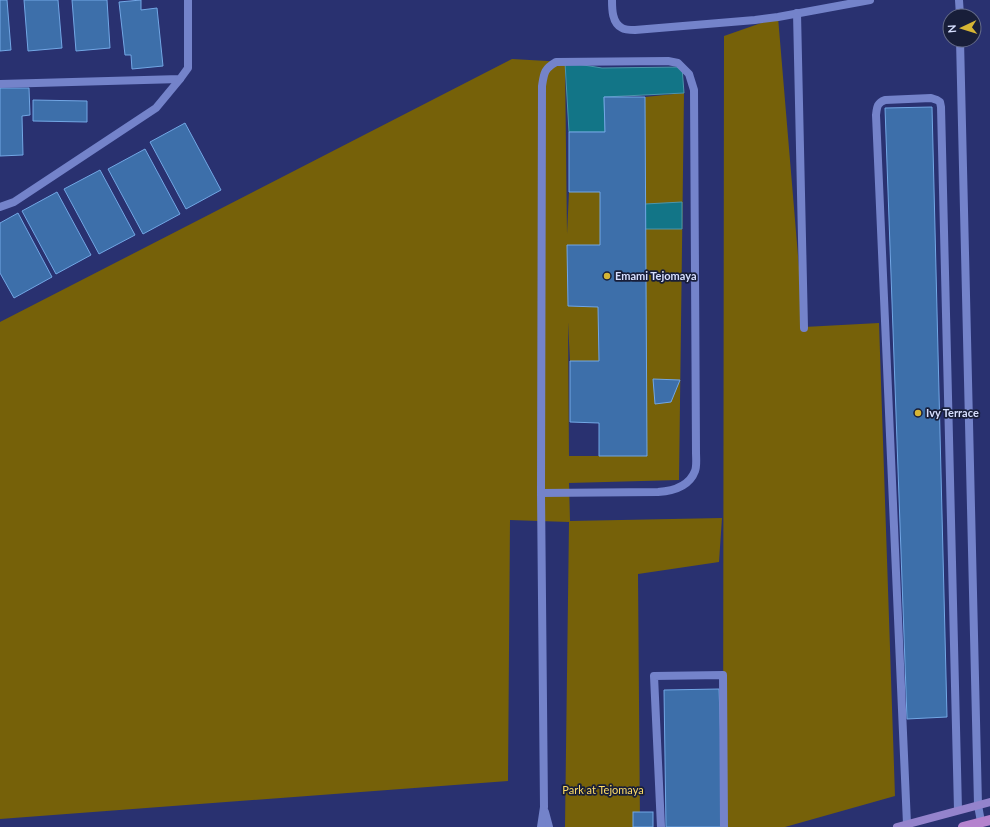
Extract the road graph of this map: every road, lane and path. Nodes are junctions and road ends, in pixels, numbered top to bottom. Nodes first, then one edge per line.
1 (188, 0) edge
2 (612, 0) edge
3 (870, 0) edge
4 (839, 3) edge
5 (797, 13) junction
6 (960, 48) edge
7 (180, 79) junction
8 (0, 84) edge
9 (0, 207) edge
10 (804, 328) dead end
11 (541, 493) junction
12 (990, 802) edge
13 (978, 805) junction
14 (544, 807) junction
15 (958, 810) junction
16 (985, 821) edge
17 (906, 824) junction
18 (541, 827) edge
19 (548, 827) edge
20 (661, 827) edge
21 (724, 827) edge
22 (897, 827) edge
23 (963, 827) edge

1 - 7 street
2 - 5 street
3 - 4 street
4 - 5 street
5 - 10 street
6 - 13 street
7 - 8 street
7 - 9 street
11 - 11 street
11 - 14 street
12 - 13 street
13 - 15 street
13 - 16 street
14 - 18 street
14 - 19 street
15 - 17 street
15 - 17 street
16 - 23 main road
17 - 22 street
20 - 21 street

